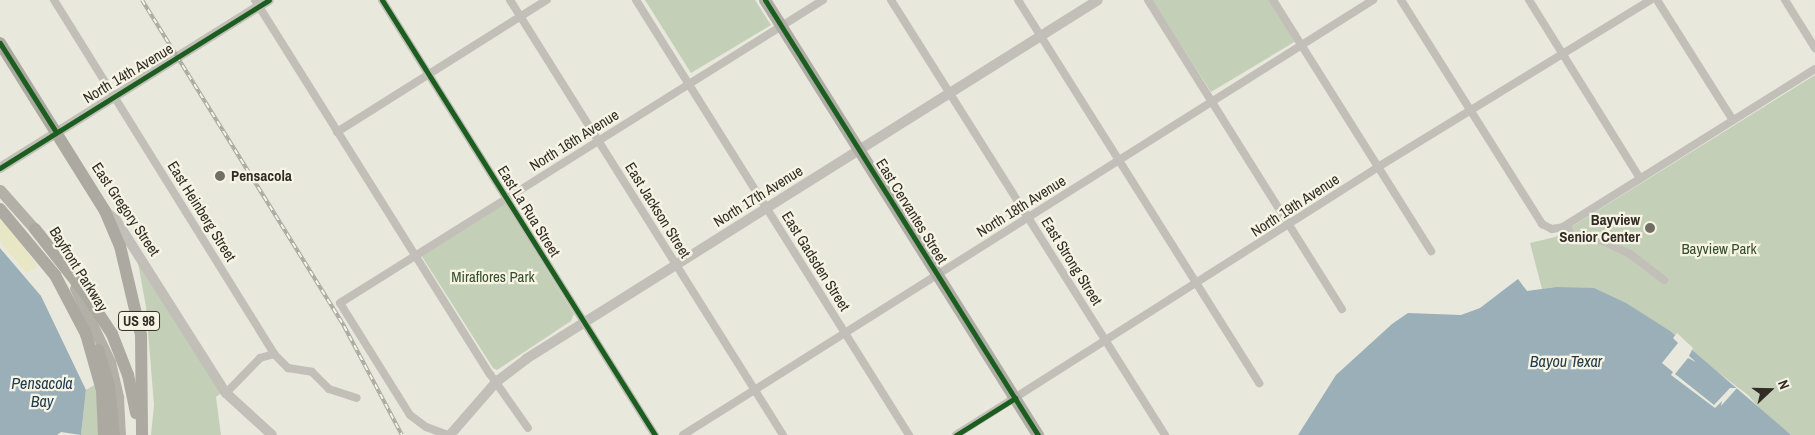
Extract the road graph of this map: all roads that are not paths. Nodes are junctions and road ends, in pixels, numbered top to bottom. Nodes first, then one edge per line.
1 (54, 0) edge
2 (269, 0) edge
3 (382, 0) edge
4 (510, 0) edge
5 (547, 0) edge
6 (636, 0) edge
7 (764, 0) edge
8 (822, 0) edge
9 (892, 0) edge
10 (1018, 0) edge
11 (1098, 0) edge
12 (1148, 0) edge
13 (1274, 0) edge
14 (1373, 0) edge
15 (1401, 0) edge
16 (1528, 0) edge
17 (1650, 0) edge
18 (1657, 0) edge
19 (1785, 0) edge
20 (257, 3) edge
21 (520, 17) junction
22 (781, 26) junction
23 (1041, 36) junction
24 (0, 43) edge
25 (1302, 45) junction
26 (1815, 48) edge
27 (1562, 54) junction
28 (1815, 69) edge
29 (428, 75) junction
30 (689, 84) junction
31 (950, 93) junction
32 (115, 96) junction
33 (1212, 102) junction
34 (1470, 110) junction
35 (1733, 120) junction
36 (56, 132) junction
37 (337, 132) junction
38 (598, 141) junction
39 (859, 150) junction
40 (1119, 160) junction
41 (1378, 167) junction
42 (0, 168) edge
43 (1640, 178) junction
44 (0, 190) edge
45 (506, 198) junction
46 (767, 208) junction
47 (0, 209) edge
48 (105, 211) junction
49 (1028, 217) junction
50 (1567, 225) junction
51 (1290, 226) junction
52 (36, 229) junction
53 (1431, 251) dead end
54 (416, 256) junction
55 (676, 265) junction
56 (937, 275) junction
57 (1664, 280) dead end
58 (1197, 285) junction
59 (69, 301) junction
60 (1342, 309) dead end
61 (584, 322) junction
62 (845, 332) junction
63 (1106, 342) junction
64 (274, 354) junction
65 (496, 382) junction
66 (1259, 383) dead end
67 (754, 390) junction
68 (226, 393) junction
69 (356, 398) dead end
70 (1015, 398) junction
71 (528, 428) dead end
72 (118, 434) edge
73 (104, 435) edge
74 (141, 435) edge
75 (272, 435) edge
76 (449, 435) edge
77 (655, 435) edge
78 (683, 435) edge
79 (783, 435) edge
80 (909, 435) edge
81 (956, 435) edge
82 (1038, 435) edge
83 (1165, 435) edge

1 - 32 street, East Heinberg Street
2 - 20 street, North 14th Avenue
3 - 29 street, East La Rua Street
4 - 21 street, East Jackson Street
5 - 21 street
6 - 30 street, East Gadsden Street
7 - 22 main road, East Cervantes Street
8 - 22 street, North 16th Avenue
9 - 31 street, East Strong Street
10 - 23 street
11 - 23 street, North 17th Avenue
12 - 33 street
13 - 25 street
14 - 25 street, North 18th Avenue
15 - 34 street
16 - 27 street
17 - 27 street, North 19th Avenue
18 - 35 street
19 - 26 street
20 - 32 street, North 14th Avenue
20 - 37 street
21 - 29 street
21 - 38 street, East Jackson Street
22 - 30 street, North 16th Avenue
22 - 39 main road, East Cervantes Street
23 - 31 street, North 17th Avenue
23 - 40 street
24 - 36 highway, East Gregory Street / US 98
25 - 33 street, North 18th Avenue
25 - 41 street
27 - 34 street, North 19th Avenue
27 - 43 street
28 - 35 street
29 - 37 street
29 - 45 street, East La Rua Street
30 - 38 street, North 16th Avenue
30 - 46 street, East Gadsden Street
31 - 39 street, North 17th Avenue
31 - 49 street, East Strong Street
32 - 36 street, North 14th Avenue
32 - 64 street, East Heinberg Street
33 - 40 street, North 18th Avenue
33 - 51 street
34 - 41 street, North 19th Avenue
34 - 50 street
35 - 43 street
36 - 42 street, North 14th Avenue
36 - 48 highway, East Gregory Street / US 98
37 - 54 street
38 - 45 street, North 16th Avenue
38 - 55 street, East Jackson Street
39 - 46 street, North 17th Avenue
39 - 56 main road, East Cervantes Street
40 - 49 street, North 18th Avenue
40 - 58 street
41 - 51 street, North 19th Avenue
41 - 53 street
43 - 50 street
44 - 52 main road, Bayfront Parkway
45 - 54 street, North 16th Avenue
45 - 61 street, East La Rua Street
46 - 55 street, North 17th Avenue
46 - 62 street, East Gadsden Street
47 - 59 highway
48 - 68 street, East Gregory Street
48 - 74 highway, US 98
49 - 56 street, North 18th Avenue
49 - 63 street, East Strong Street
50 - 57 street
51 - 58 street, North 19th Avenue
51 - 60 street
52 - 72 main road, Bayfront Parkway
52 - 74 highway
54 - 65 street
54 - 76 street, North 16th Avenue
55 - 61 street, North 17th Avenue
55 - 67 street, East Jackson Street
56 - 62 street, North 18th Avenue
56 - 70 main road, East Cervantes Street
58 - 63 street, North 19th Avenue
58 - 66 street
59 - 72 highway
59 - 73 highway
61 - 65 street, North 17th Avenue
61 - 77 street, East La Rua Street
62 - 67 street, North 18th Avenue
62 - 80 street, East Gadsden Street
63 - 70 street, North 19th Avenue
63 - 83 street, East Strong Street
64 - 68 street
64 - 69 street, East Heinberg Street
65 - 71 street
65 - 76 street, North 17th Avenue
67 - 78 street, North 18th Avenue
67 - 79 street, East Jackson Street
68 - 75 street, East Gregory Street
70 - 81 street, North 19th Avenue
70 - 82 main road, East Cervantes Street

